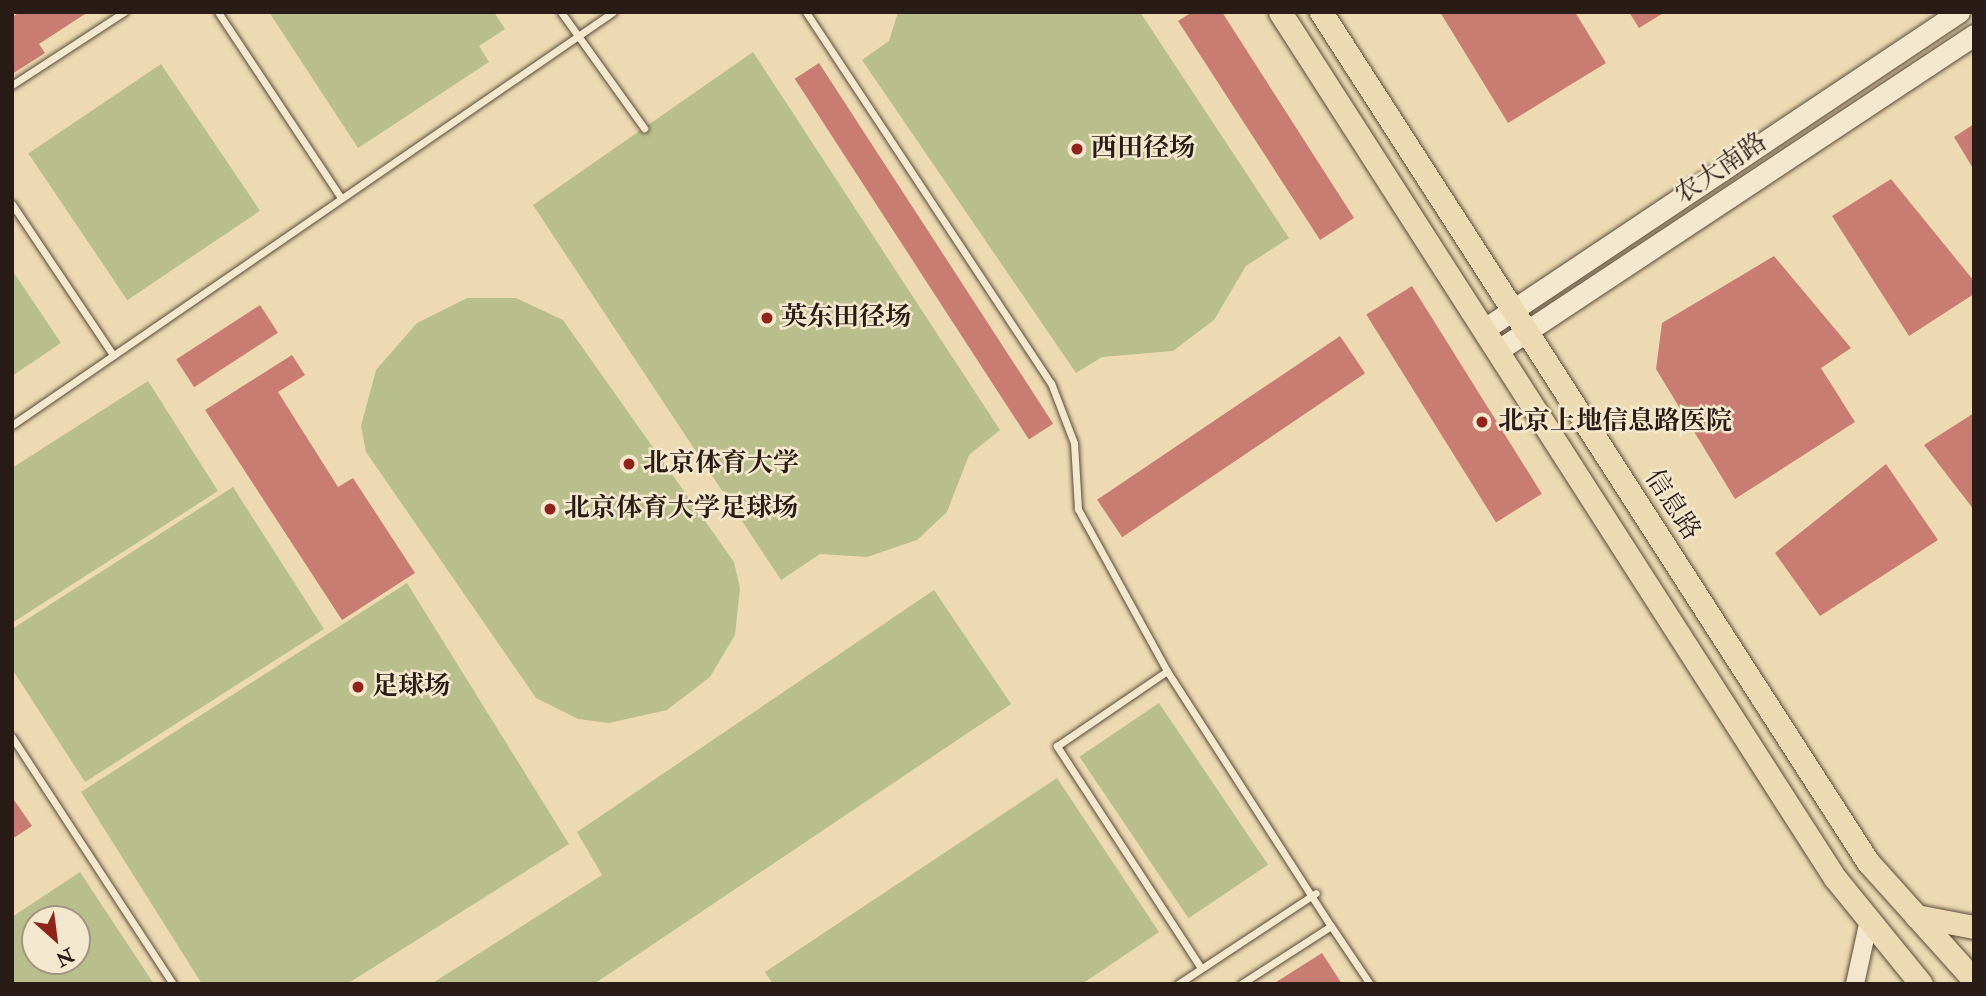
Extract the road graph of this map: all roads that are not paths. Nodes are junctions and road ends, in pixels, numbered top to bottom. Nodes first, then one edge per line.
1 (124, 12) edge
2 (218, 12) edge
3 (561, 12) edge
4 (613, 12) edge
5 (806, 12) edge
6 (1280, 12) edge
7 (1321, 12) edge
8 (1959, 12) edge
9 (1974, 35) edge
10 (577, 36) junction
11 (12, 86) edge
12 (644, 128) dead end
13 (341, 198) junction
14 (12, 204) edge
15 (1514, 310) junction
16 (1486, 328) junction
17 (1528, 331) junction
18 (1500, 349) junction
19 (113, 355) junction
20 (12, 425) edge
21 (1167, 671) junction
22 (12, 737) edge
23 (1316, 893) junction
24 (1916, 916) junction
25 (1869, 920) junction
26 (1331, 926) junction
27 (1974, 927) edge
28 (1201, 968) junction
29 (1974, 980) edge
30 (173, 984) edge
31 (1178, 984) edge
32 (1241, 984) edge
33 (1370, 984) edge
34 (1855, 984) edge
35 (1921, 984) edge

1 - 11 lane
2 - 13 lane
3 - 10 lane
4 - 10 lane
5 - 21 lane
6 - 16 main road
7 - 15 main road, 信息路
8 - 15 main road, 农大南路
9 - 17 main road, 农大南路
10 - 12 lane
10 - 13 lane
13 - 19 lane
14 - 19 lane
15 - 16 main road, 农大南路
15 - 17 main road, 信息路
16 - 18 main road
17 - 18 main road, 农大南路
17 - 24 main road, 信息路
18 - 25 main road
19 - 20 lane
21 - 23 lane
21 - 28 lane
22 - 30 lane
23 - 26 lane
23 - 28 lane
24 - 27 main road
24 - 29 main road, 信息路
25 - 34 street
25 - 35 main road
26 - 32 lane
26 - 33 lane
28 - 31 lane

